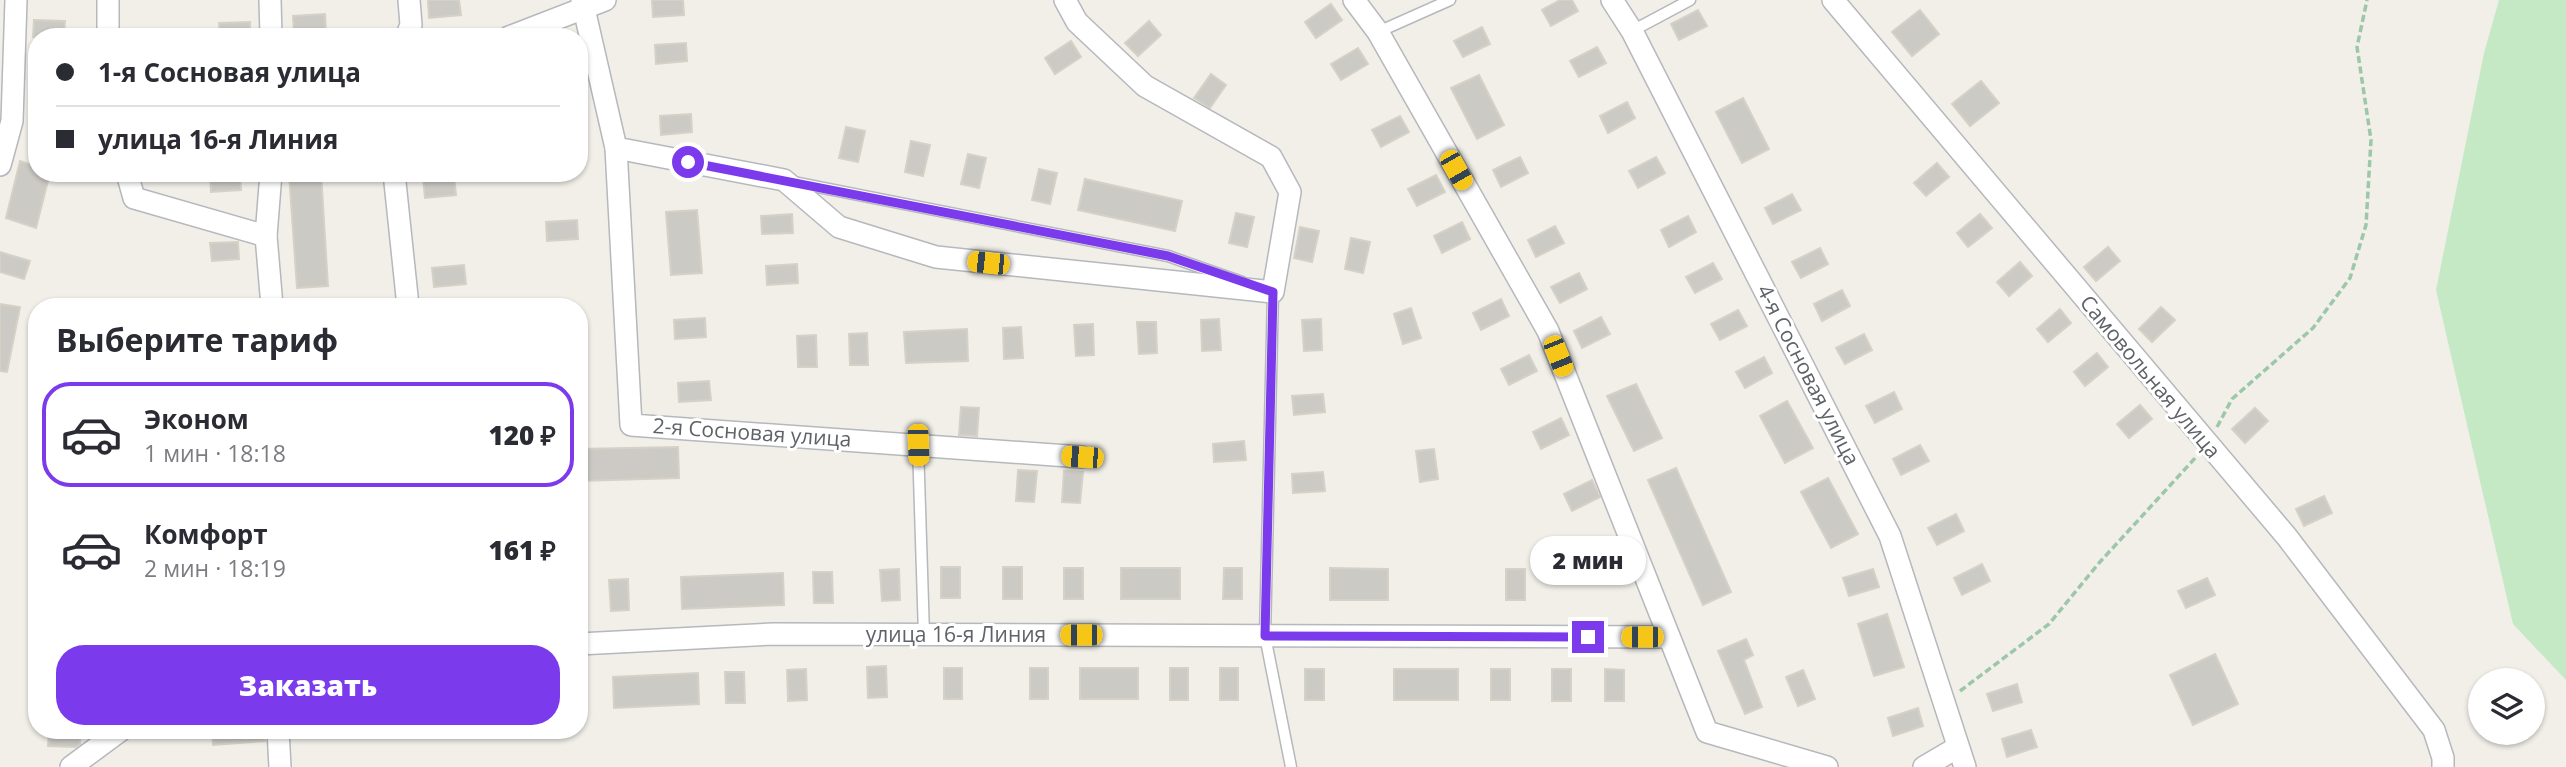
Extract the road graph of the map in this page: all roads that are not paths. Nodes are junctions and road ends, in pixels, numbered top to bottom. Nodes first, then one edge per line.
1 (16, 0) edge
2 (108, 0) edge
3 (270, 0) edge
4 (409, 0) edge
5 (605, 0) edge
6 (1065, 0) edge
7 (1354, 0) edge
8 (1450, 0) edge
9 (1612, 0) edge
10 (1690, 0) edge
11 (1833, 0) edge
12 (584, 4) edge
13 (108, 28) edge
14 (271, 28) edge
15 (409, 28) edge
16 (529, 28) edge
17 (1632, 31) junction
18 (1378, 32) junction
19 (616, 148) junction
20 (0, 166) edge
21 (784, 180) junction
22 (130, 182) edge
23 (270, 182) edge
24 (395, 182) edge
25 (266, 236) junction
26 (1273, 292) junction
27 (271, 298) edge
28 (407, 298) edge
29 (918, 445) junction
30 (1082, 457) dead end
31 (924, 635) junction
32 (1265, 636) junction
33 (1669, 637) junction
34 (588, 644) edge
35 (109, 739) edge
36 (278, 739) edge
37 (1958, 747) junction
38 (71, 767) edge
39 (280, 767) edge
40 (1291, 767) edge
41 (1827, 767) edge
42 (1924, 767) edge
43 (1965, 767) edge
44 (2442, 767) edge

1 - 20 street
2 - 13 street
3 - 14 street
4 - 15 street
5 - 12 street
6 - 26 street
7 - 18 street
8 - 18 lane
9 - 17 street, 4-я Сосновая улица
10 - 17 lane
11 - 44 street, Самовольная улица
12 - 16 street
12 - 19 street, 2-я Сосновая улица
17 - 37 street, 4-я Сосновая улица
18 - 33 street
19 - 21 street
19 - 29 street, 2-я Сосновая улица
21 - 26 lane
21 - 26 street
22 - 25 street
23 - 25 street
24 - 28 street
25 - 27 street
26 - 32 lane
29 - 30 street, 2-я Сосновая улица
29 - 31 lane
31 - 32 street, улица 16-я Линия
31 - 34 street, улица 16-я Линия
32 - 33 street, улица 16-я Линия
32 - 40 lane
33 - 41 street
35 - 38 street
36 - 39 street
37 - 42 street
37 - 43 street, 4-я Сосновая улица

